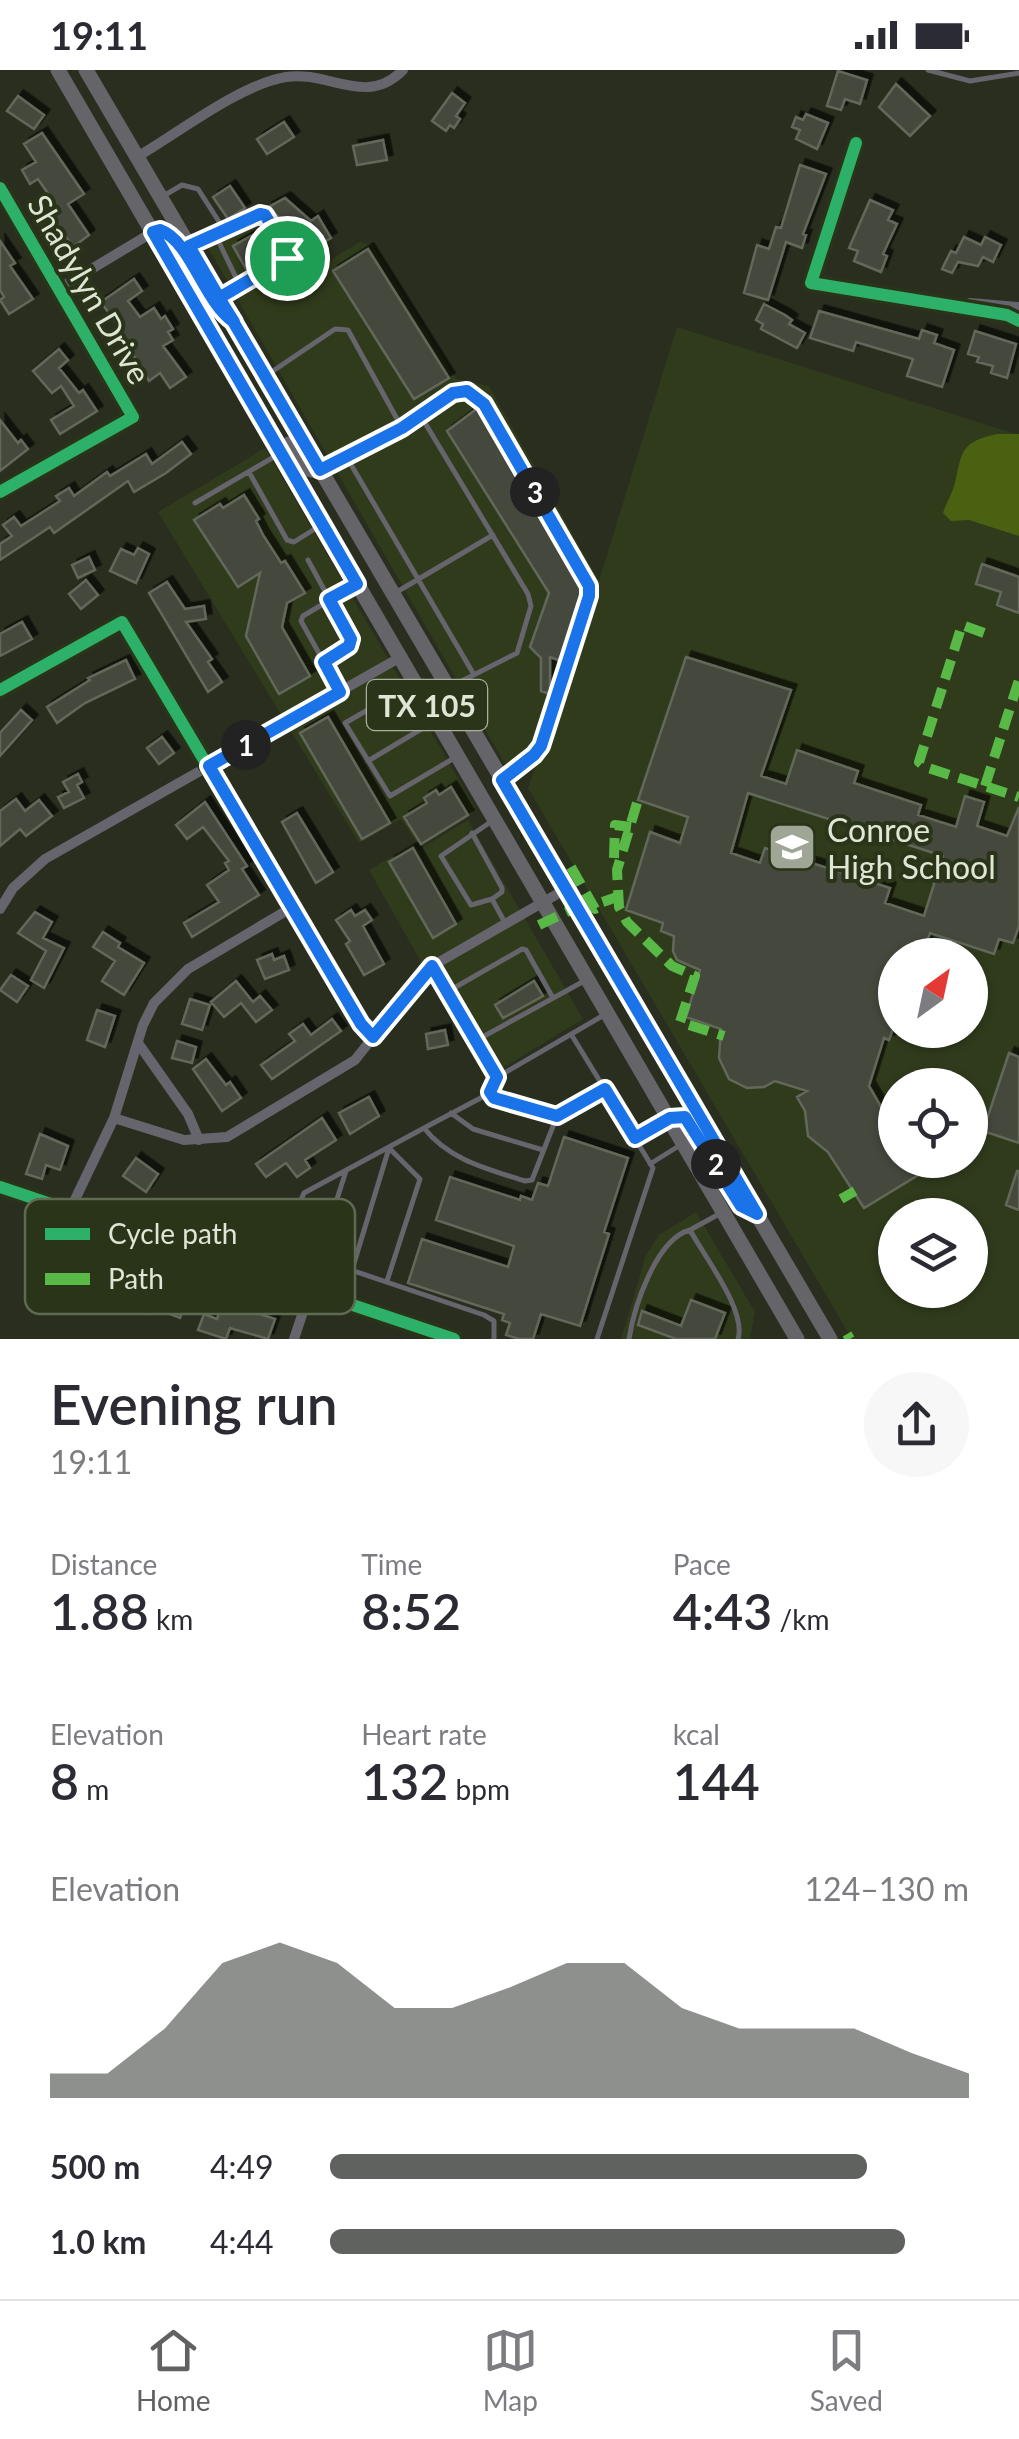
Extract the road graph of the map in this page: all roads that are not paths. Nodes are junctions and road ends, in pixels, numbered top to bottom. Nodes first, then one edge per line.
1 (60, 70) edge
2 (86, 70) edge
3 (402, 70) edge
4 (928, 70) edge
5 (1019, 73) edge
6 (856, 143) dead end
7 (137, 157) junction
8 (0, 188) edge
9 (161, 198) junction
10 (153, 232) junction
11 (225, 232) junction
12 (216, 236) junction
13 (189, 246) junction
14 (240, 286) junction
15 (60, 288) junction
16 (219, 298) junction
17 (900, 298) junction
18 (1019, 307) edge
19 (1019, 321) edge
20 (234, 322) junction
21 (236, 374) junction
22 (265, 376) junction
23 (420, 414) junction
24 (402, 428) junction
25 (282, 453) junction
26 (346, 456) junction
27 (320, 470) junction
28 (249, 472) junction
29 (0, 492) edge
30 (195, 503) dead end
31 (322, 524) junction
32 (492, 535) junction
33 (308, 560) dead end
34 (419, 579) junction
35 (357, 584) junction
36 (393, 594) junction
37 (329, 599) junction
38 (399, 658) junction
39 (324, 662) junction
40 (473, 673) junction
41 (414, 683) junction
42 (448, 688) junction
43 (0, 690) edge
44 (340, 692) junction
45 (464, 715) junction
46 (436, 720) junction
47 (457, 756) junction
48 (368, 761) junction
49 (209, 766) junction
50 (502, 780) junction
51 (494, 819) junction
52 (472, 834) junction
53 (566, 890) junction
54 (492, 899) junction
55 (543, 902) junction
56 (291, 908) junction
57 (0, 909) edge
58 (505, 922) junction
59 (432, 966) junction
60 (588, 979) junction
61 (447, 992) junction
62 (553, 998) junction
63 (608, 1013) junction
64 (571, 1034) junction
65 (373, 1037) junction
66 (476, 1041) junction
67 (138, 1043) junction
68 (497, 1077) junction
69 (605, 1089) junction
70 (490, 1092) junction
71 (452, 1113) junction
72 (557, 1116) junction
73 (114, 1118) junction
74 (670, 1118) junction
75 (424, 1128) junction
76 (635, 1138) junction
77 (199, 1140) junction
78 (684, 1143) junction
79 (390, 1148) junction
80 (544, 1150) junction
81 (650, 1164) junction
82 (346, 1170) junction
83 (0, 1187) edge
84 (37, 1199) edge
85 (75, 1199) edge
86 (300, 1199) edge
87 (337, 1199) edge
88 (724, 1212) junction
89 (757, 1214) junction
90 (690, 1230) junction
91 (355, 1260) edge
92 (355, 1271) edge
93 (386, 1282) junction
94 (355, 1306) edge
95 (302, 1314) edge
96 (294, 1339) edge
97 (454, 1339) edge
98 (494, 1339) edge
99 (597, 1339) edge
100 (629, 1339) edge
101 (738, 1339) edge
102 (797, 1339) edge
103 (830, 1339) edge

1 - 7 main road
1 - 10 main road, TX 105
2 - 7 main road, TX 105
3 - 7 street
4 - 5 lane
6 - 17 street
7 - 9 main road, TX 105
8 - 15 street, Shadylyn Drive
9 - 11 lane
9 - 13 main road, TX 105
10 - 15 street
10 - 20 main road
10 - 21 main road, TX 105
11 - 12 lane
11 - 14 lane
12 - 13 lane
12 - 14 lane
13 - 16 main road, TX 105
14 - 16 lane
15 - 29 street, Shadylyn Drive
16 - 20 main road, TX 105
17 - 18 street
17 - 19 street
20 - 22 main road, TX 105
21 - 25 main road, TX 105
21 - 27 main road
22 - 24 lane
22 - 27 main road, TX 105
23 - 24 lane
23 - 32 lane
23 - 50 lane
24 - 26 lane
25 - 28 lane
25 - 31 main road, TX 105
26 - 27 lane
26 - 34 lane
27 - 36 main road, TX 105
28 - 30 lane
28 - 31 lane
31 - 35 main road, TX 105
32 - 34 lane
32 - 40 lane
33 - 37 lane
34 - 36 lane
34 - 40 lane
35 - 37 lane
35 - 38 main road, TX 105
35 - 45 main road
36 - 42 main road, TX 105
37 - 39 lane
37 - 39 lane
38 - 41 main road, TX 105
38 - 44 street
39 - 44 lane
40 - 42 lane
41 - 46 main road, TX 105
41 - 48 lane
42 - 45 main road, TX 105
43 - 49 street
44 - 49 street
45 - 50 main road, TX 105
46 - 47 main road, TX 105
46 - 48 lane
47 - 48 lane
47 - 51 main road, TX 105
49 - 56 street
49 - 57 street
50 - 53 main road, TX 105
51 - 52 lane
51 - 55 main road, TX 105
52 - 54 lane
52 - 54 lane
53 - 55 street
53 - 89 main road, TX 105
54 - 58 lane
55 - 58 street
55 - 60 main road, TX 105
56 - 65 street
56 - 67 street
58 - 59 street
59 - 61 lane
59 - 65 street
60 - 62 lane
60 - 63 main road, TX 105
61 - 62 lane
61 - 66 lane
62 - 66 lane
63 - 64 lane
63 - 74 main road, TX 105
64 - 68 lane
64 - 69 lane
65 - 77 street
66 - 68 lane
67 - 73 street
67 - 77 street
68 - 70 lane
69 - 72 lane
69 - 76 lane
70 - 71 lane
70 - 72 lane
71 - 75 lane
71 - 80 lane
72 - 80 lane
73 - 77 street
73 - 85 street
74 - 76 lane
74 - 78 main road, TX 105
74 - 89 main road
75 - 79 lane
75 - 80 lane
76 - 81 lane
78 - 81 lane
78 - 88 main road, TX 105
79 - 82 lane
79 - 91 lane
79 - 93 lane
81 - 99 lane
82 - 86 lane
82 - 87 lane
83 - 84 street
88 - 90 lane
88 - 102 main road, TX 105
89 - 103 main road, TX 105
90 - 100 lane
90 - 101 lane
92 - 93 lane
93 - 98 lane
94 - 97 street
95 - 96 street

